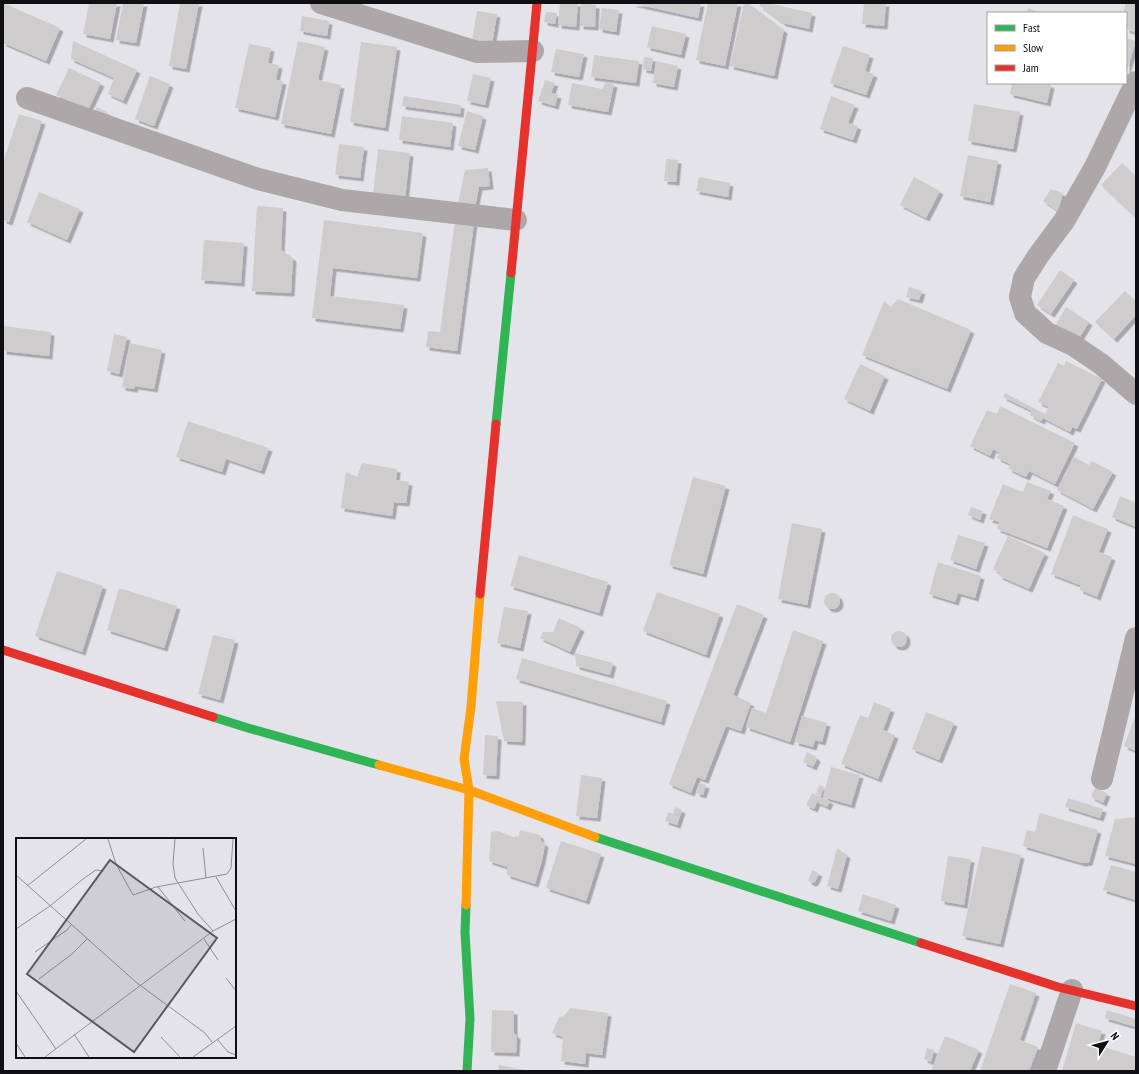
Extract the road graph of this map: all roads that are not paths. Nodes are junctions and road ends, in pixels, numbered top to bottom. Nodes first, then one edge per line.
1 (321, 3) edge
2 (537, 3) edge
3 (532, 51) junction
4 (1136, 82) edge
5 (26, 98) dead end
6 (516, 220) junction
7 (1136, 394) edge
8 (1136, 638) edge
9 (3, 650) edge
10 (1102, 779) dead end
11 (469, 790) junction
12 (1072, 990) junction
13 (1136, 1006) edge
14 (467, 1071) edge
15 (1045, 1071) edge

1 - 3 street
2 - 3 street
3 - 6 street
4 - 7 street
5 - 6 street
6 - 11 street
8 - 10 street
9 - 11 street
11 - 12 street
11 - 14 street
12 - 13 street
12 - 15 street

